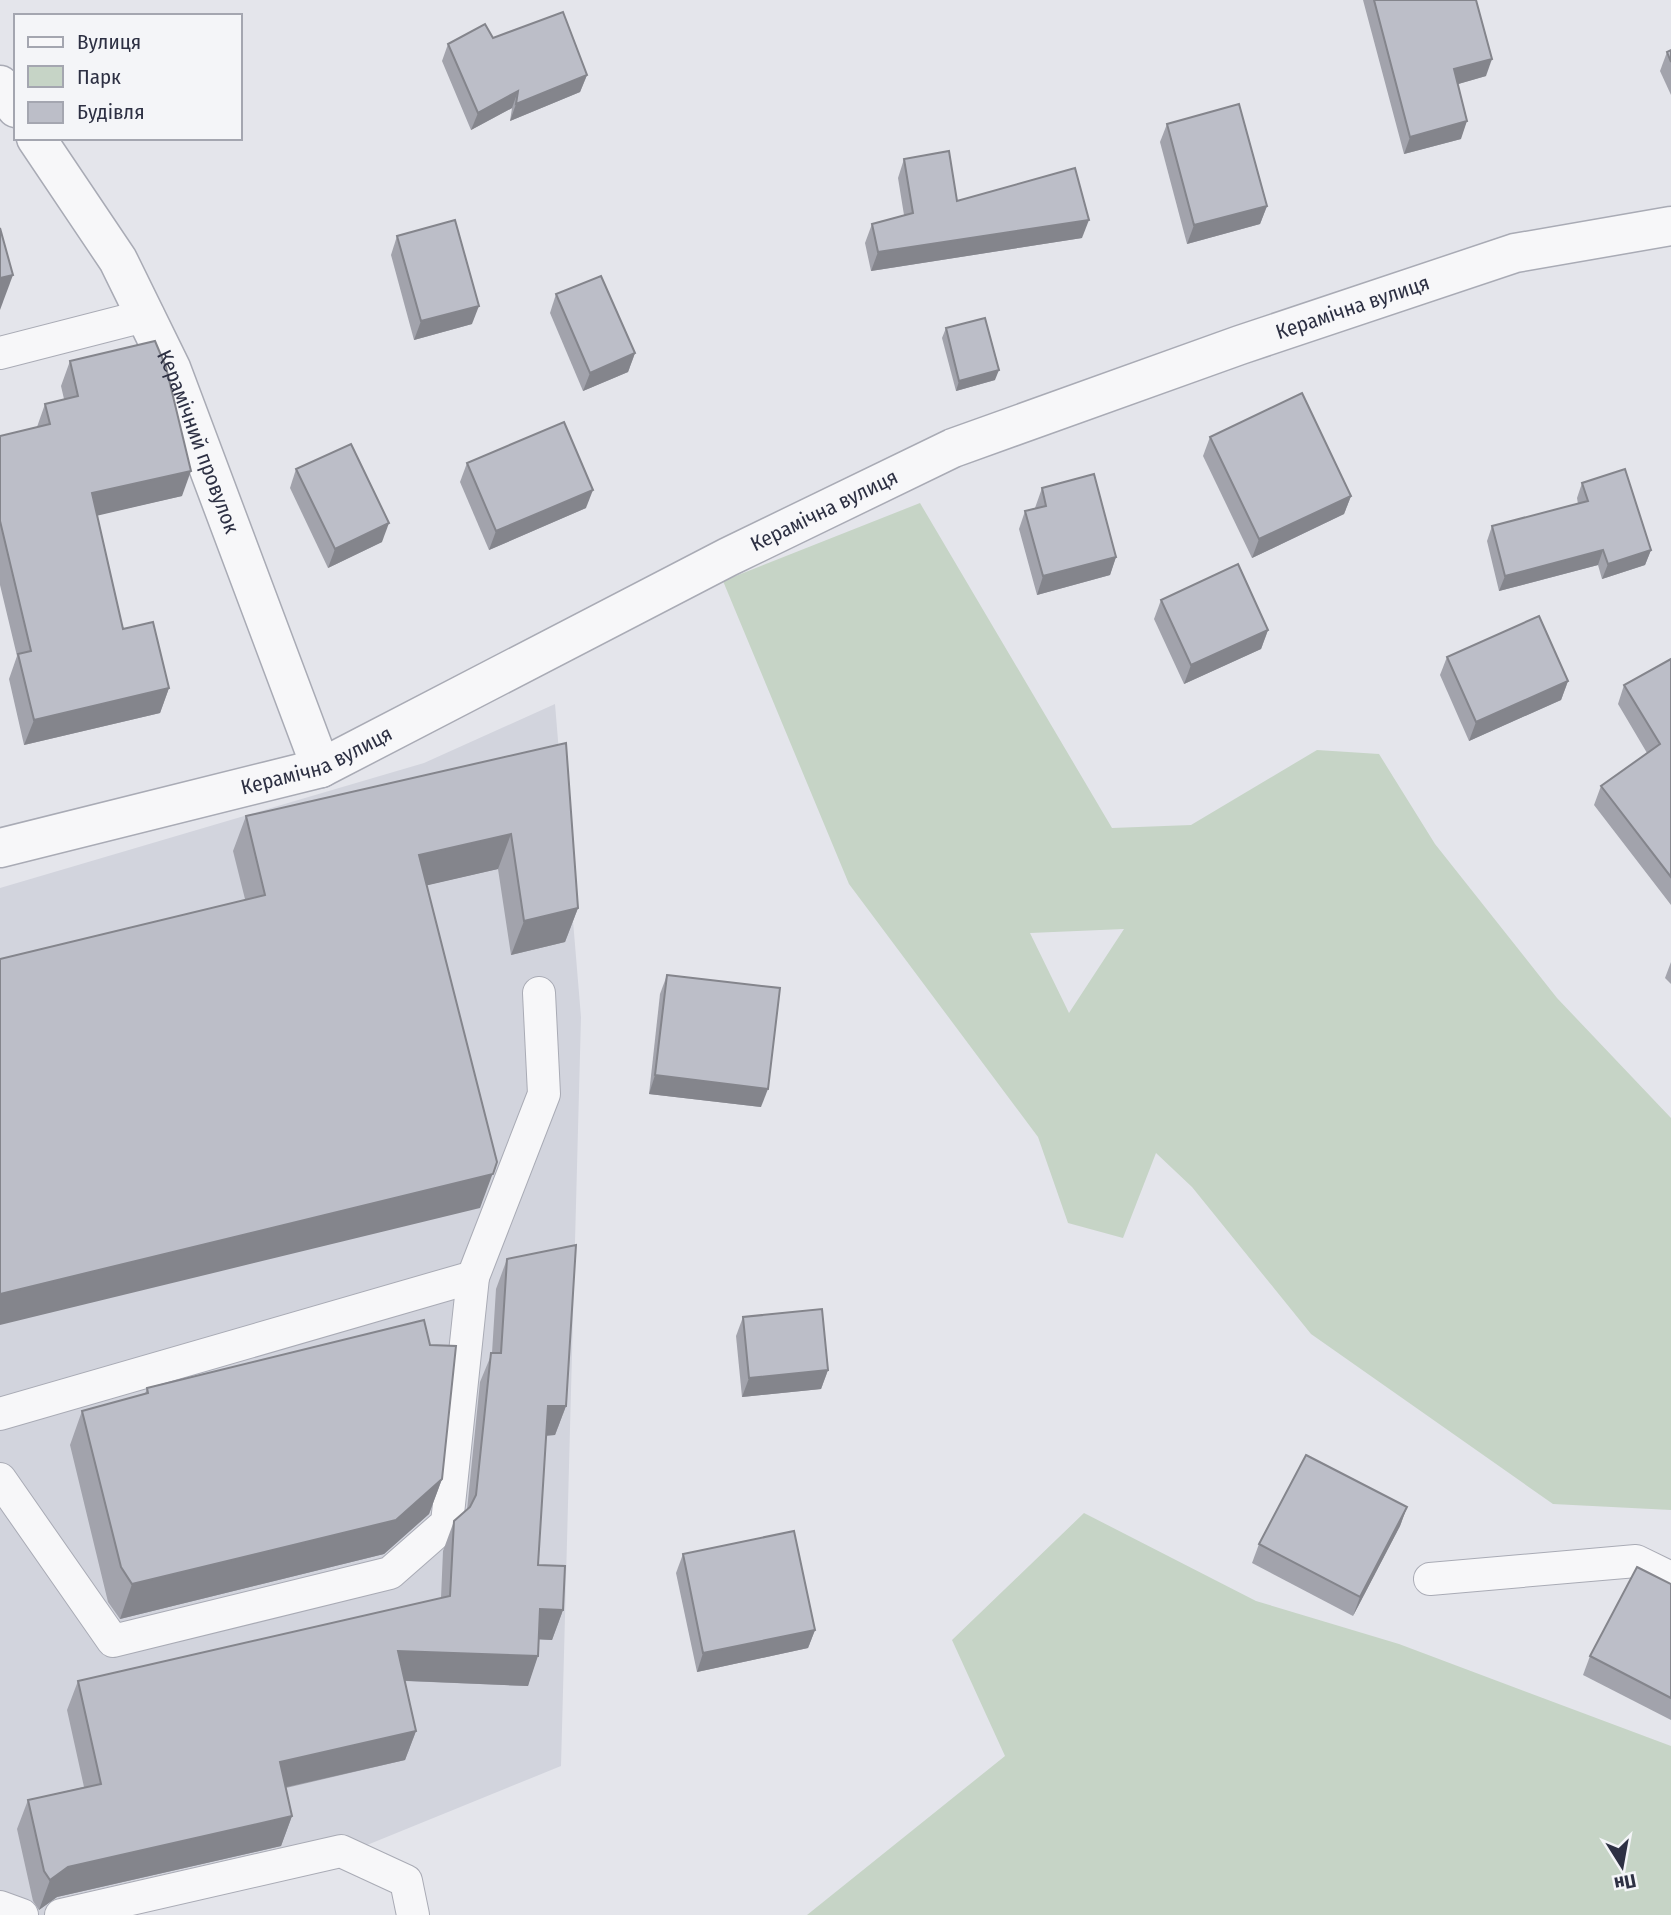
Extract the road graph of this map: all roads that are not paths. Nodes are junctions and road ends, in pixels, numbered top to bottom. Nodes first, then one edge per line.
1 (0, 85) edge
2 (14, 105) edge
3 (37, 140) edge
4 (1671, 226) edge
5 (148, 315) junction
6 (0, 353) edge
7 (321, 768) junction
8 (0, 848) edge
9 (539, 993) dead end
10 (474, 1278) junction
11 (0, 1414) edge
12 (0, 1479) edge
13 (1671, 1578) edge
14 (1430, 1580) dead end
15 (0, 1907) edge
16 (22, 1915) edge
17 (61, 1915) edge
18 (414, 1915) edge

1 - 2 street
3 - 5 street, Керамічний провулок
4 - 7 street, Керамічна вулиця
5 - 6 lane
5 - 7 street, Керамічний провулок
7 - 8 street, Керамічна вулиця
9 - 10 lane
10 - 11 lane
10 - 12 lane
13 - 14 lane
15 - 16 lane
17 - 18 lane

